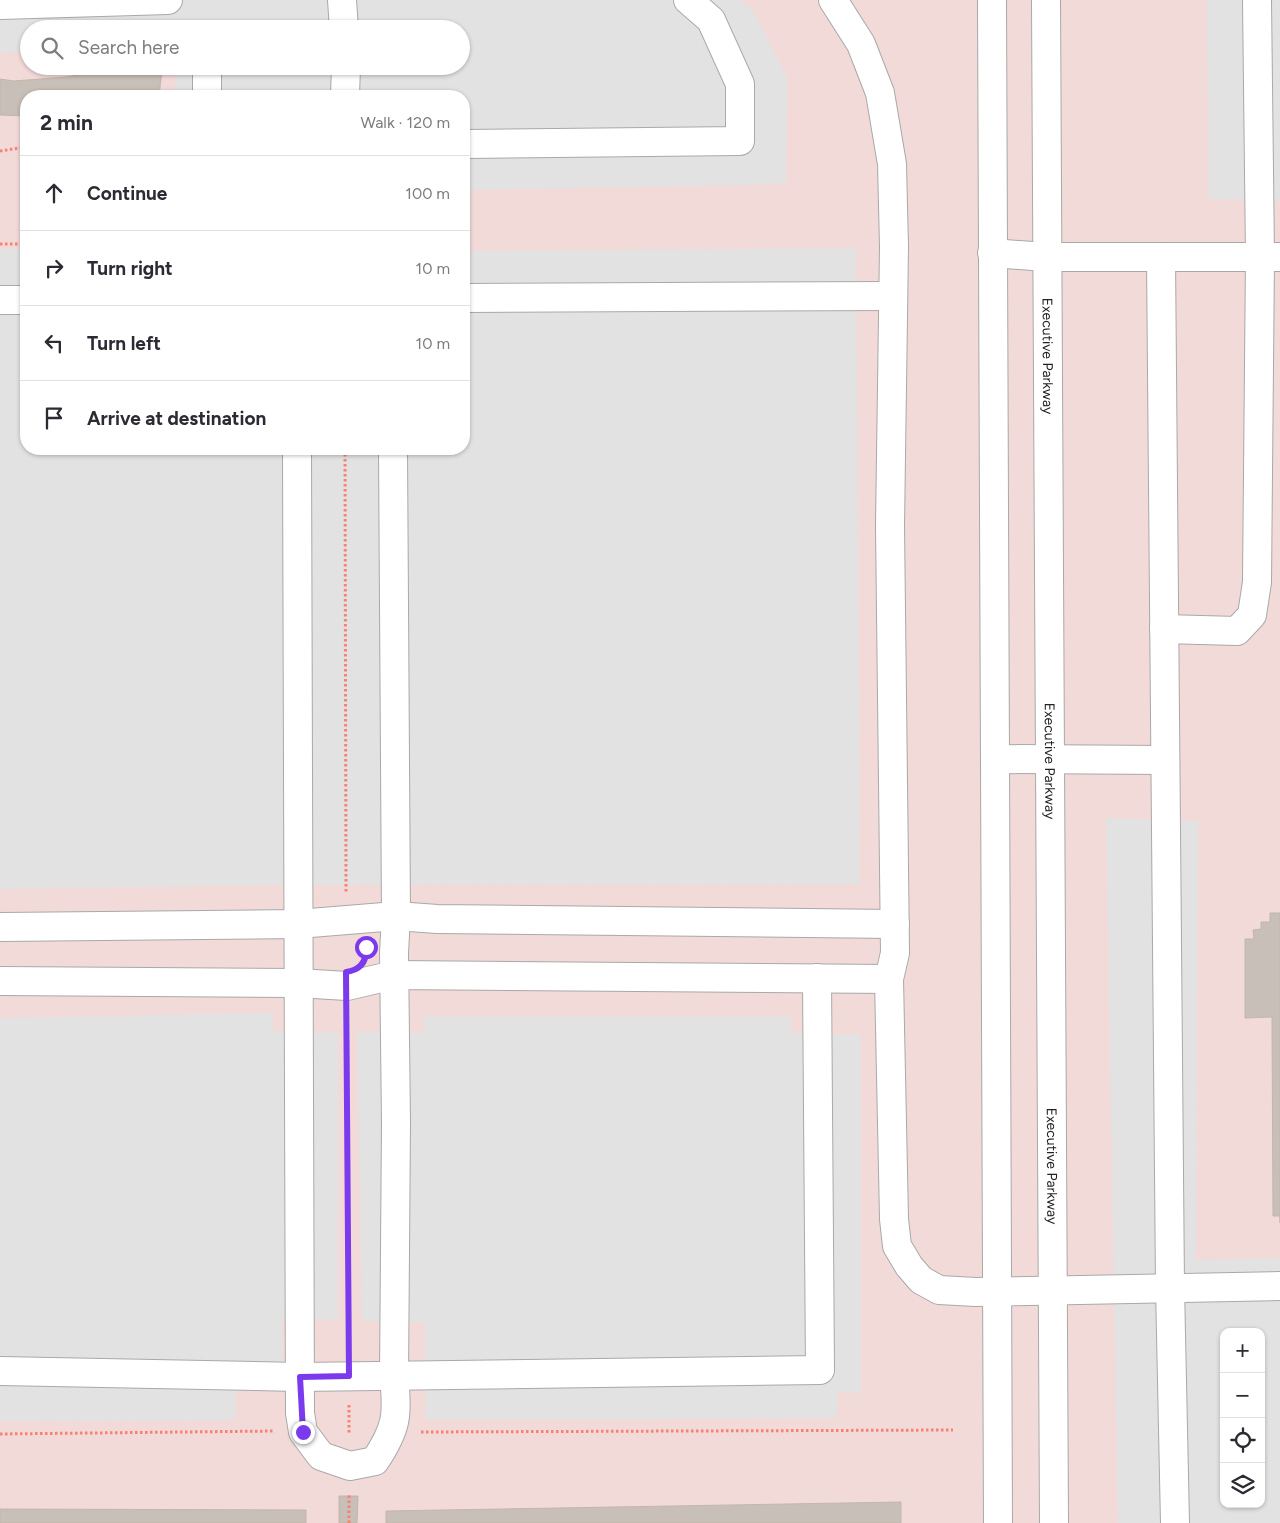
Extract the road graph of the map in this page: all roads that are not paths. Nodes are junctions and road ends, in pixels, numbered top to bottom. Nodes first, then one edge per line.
1 (168, 0) edge
2 (342, 0) edge
3 (688, 0) edge
4 (833, 0) edge
5 (992, 0) edge
6 (1046, 0) edge
7 (1257, 0) edge
8 (0, 5) edge
9 (343, 20) edge
10 (207, 75) edge
11 (346, 75) edge
12 (207, 90) edge
13 (345, 90) edge
14 (470, 144) edge
15 (992, 253) junction
16 (1046, 257) junction
17 (1161, 257) junction
18 (1270, 257) edge
19 (892, 296) junction
20 (470, 298) edge
21 (0, 300) edge
22 (20, 300) edge
23 (297, 455) edge
24 (393, 455) edge
25 (1164, 629) junction
26 (995, 759) junction
27 (1050, 760) junction
28 (1165, 760) junction
29 (396, 916) junction
30 (298, 924) junction
31 (895, 924) junction
32 (0, 927) edge
33 (394, 975) junction
34 (817, 978) junction
35 (889, 979) junction
36 (0, 982) edge
37 (298, 983) junction
38 (1280, 1286) edge
39 (1170, 1287) junction
40 (1053, 1290) junction
41 (996, 1291) junction
42 (0, 1371) edge
43 (394, 1376) junction
44 (300, 1377) junction
45 (998, 1523) edge
46 (1054, 1523) edge
47 (1175, 1523) edge

1 - 8 street
2 - 9 street
3 - 14 street
4 - 19 street
5 - 15 street
6 - 16 street, Executive Parkway
7 - 18 street
10 - 12 street
11 - 13 street
15 - 16 street
15 - 26 street
16 - 17 street
16 - 27 street, Executive Parkway
17 - 18 street
17 - 25 street
18 - 25 street
19 - 20 street
19 - 31 street
21 - 22 street
23 - 30 street
24 - 29 street
25 - 28 street
26 - 27 street
26 - 41 street
27 - 28 street
27 - 40 street, Executive Parkway
28 - 39 street
29 - 30 street
29 - 31 street
29 - 33 street
30 - 32 street
30 - 37 street
31 - 35 street
33 - 34 street
33 - 37 street
33 - 43 street
34 - 35 street
34 - 43 street
35 - 41 street
36 - 37 street
37 - 44 street
38 - 39 street
39 - 40 street
39 - 47 street
40 - 41 street
40 - 46 street, Executive Parkway
41 - 45 street
42 - 44 street
43 - 44 street
43 - 44 street

